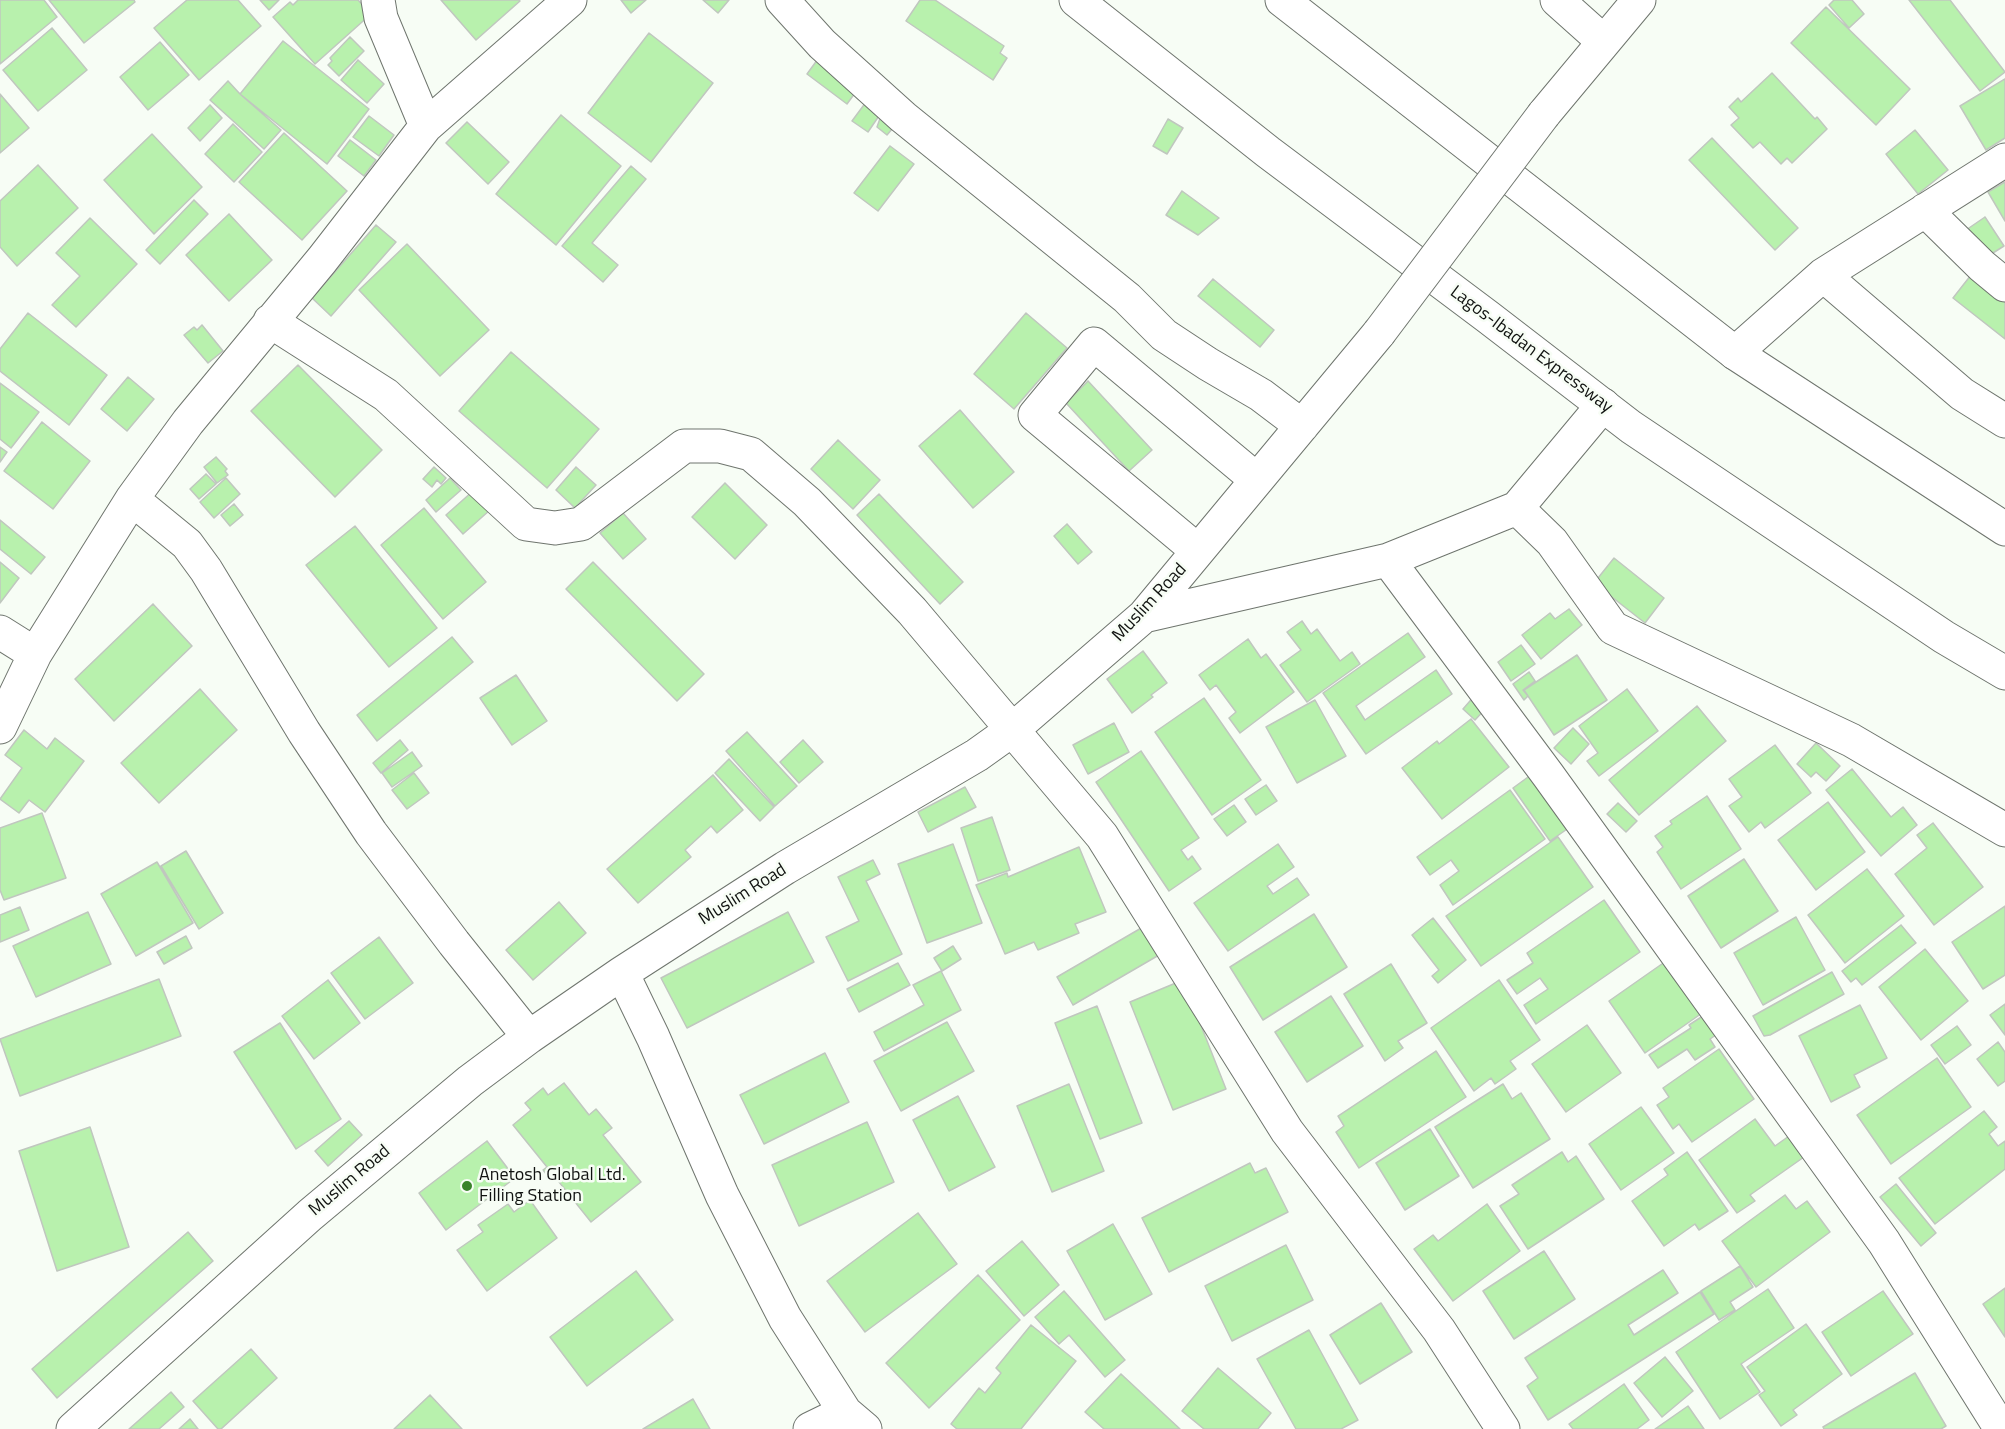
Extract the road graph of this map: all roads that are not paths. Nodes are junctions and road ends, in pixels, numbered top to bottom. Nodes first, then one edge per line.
1 (378, 0) edge
2 (570, 0) edge
3 (782, 0) edge
4 (1076, 0) edge
5 (1282, 0) edge
6 (1557, 0) edge
7 (1639, 0) edge
8 (1604, 42) junction
9 (426, 126) junction
10 (2005, 160) edge
11 (1925, 210) junction
12 (1823, 275) junction
13 (2005, 285) edge
14 (270, 321) junction
15 (1735, 353) junction
16 (1603, 405) junction
17 (2005, 421) edge
18 (1302, 426) junction
19 (1257, 480) junction
20 (132, 499) junction
21 (1517, 508) junction
22 (2005, 529) edge
23 (1198, 551) junction
24 (1388, 560) junction
25 (1144, 616) junction
26 (0, 632) edge
27 (35, 654) junction
28 (2005, 673) edge
29 (0, 727) edge
30 (1012, 730) junction
31 (2005, 830) edge
32 (622, 973) junction
33 (529, 1037) junction
34 (855, 1421) edge
35 (2003, 1428) edge
36 (73, 1429) edge
37 (810, 1429) edge
38 (1503, 1429) edge

1 - 9 main road
2 - 9 main road
3 - 18 main road
4 - 16 main road, Lagos-Ibadan Expressway
5 - 15 main road
6 - 8 main road
7 - 8 main road, Muslim Road
8 - 18 main road, Muslim Road, bridge
9 - 14 main road
10 - 11 main road
11 - 12 main road
11 - 13 main road
12 - 15 main road
12 - 17 main road
14 - 20 main road
14 - 30 main road
15 - 22 main road
16 - 21 main road
16 - 28 main road, Lagos-Ibadan Expressway
18 - 19 main road, Muslim Road
19 - 23 main road, Muslim Road
19 - 23 main road
20 - 27 main road
20 - 33 main road
21 - 24 main road
21 - 31 main road
23 - 25 main road, Muslim Road
24 - 25 main road
24 - 35 main road
25 - 30 main road, Muslim Road
26 - 27 main road
27 - 29 main road
30 - 32 main road, Muslim Road
30 - 38 main road
32 - 33 main road, Muslim Road
32 - 34 main road
33 - 36 main road, Muslim Road
34 - 37 main road

